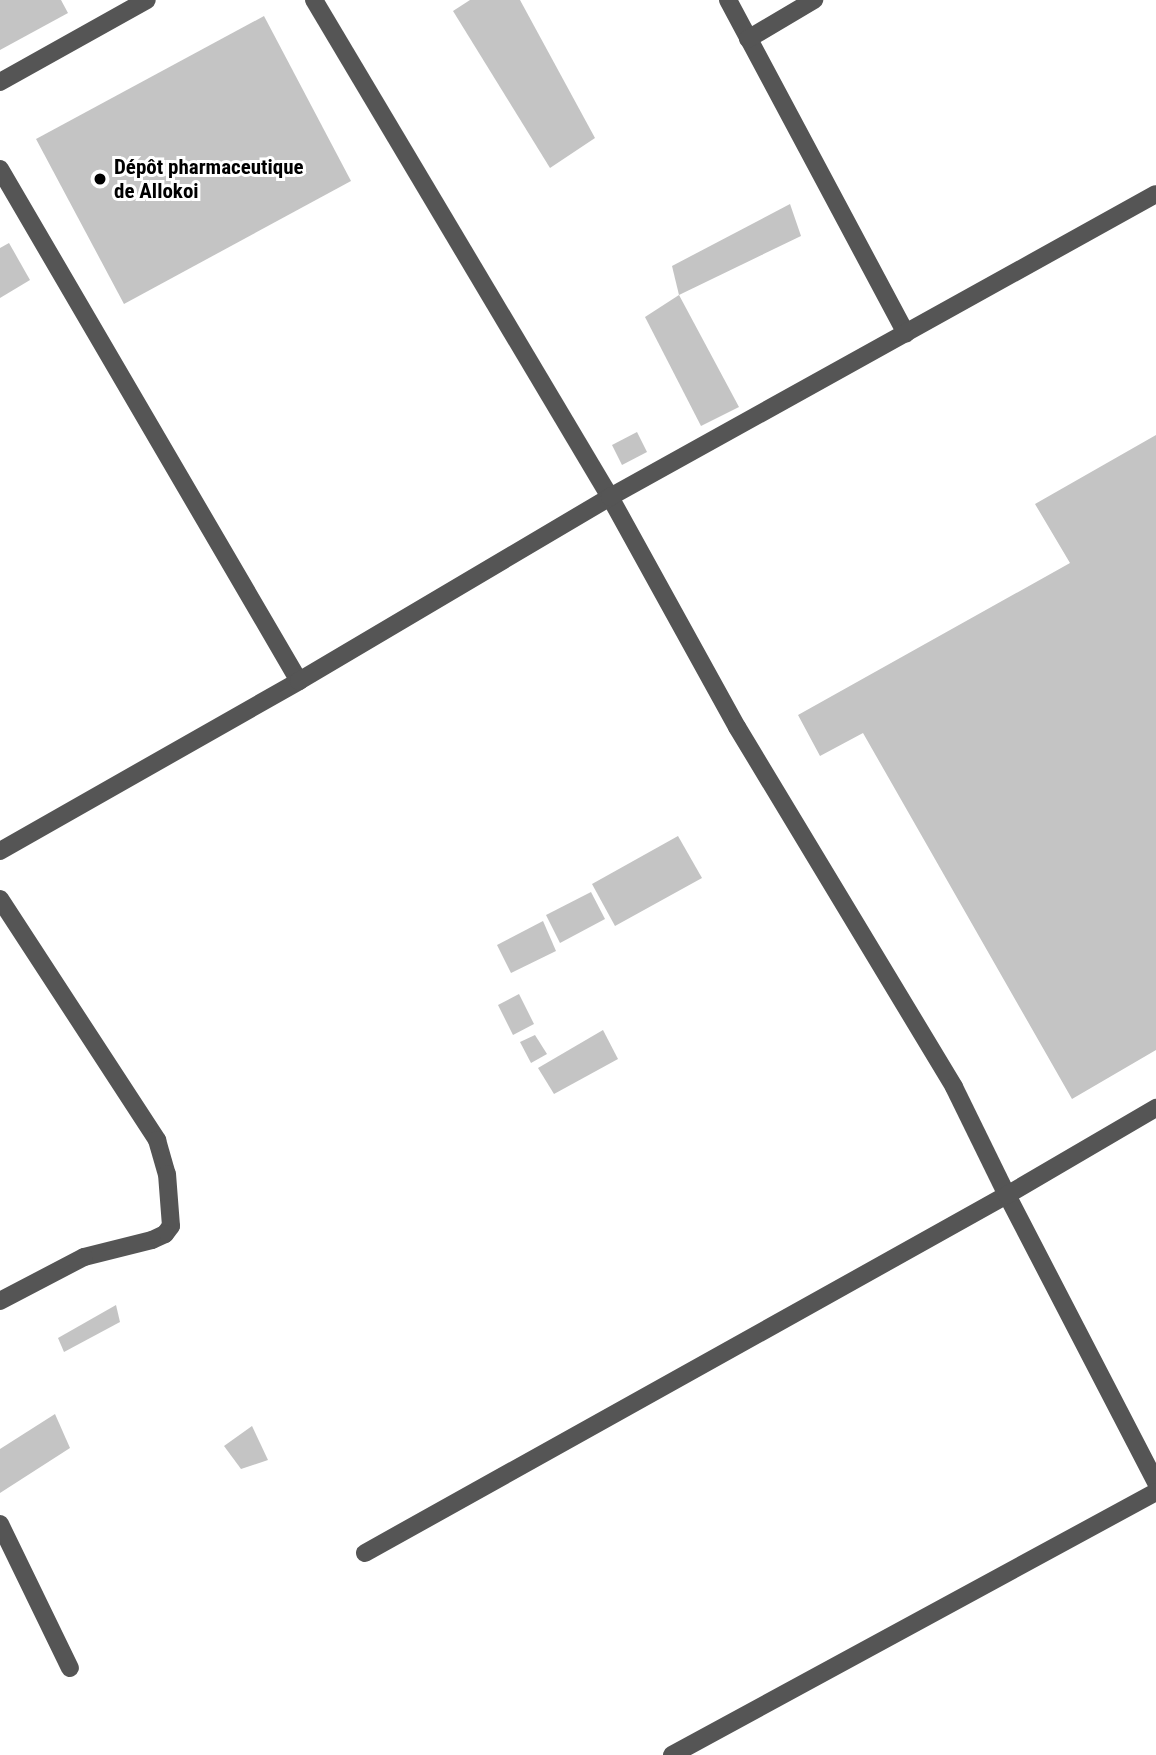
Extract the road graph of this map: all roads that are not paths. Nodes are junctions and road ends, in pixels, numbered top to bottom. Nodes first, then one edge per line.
1 (147, 0) edge
2 (314, 0) edge
3 (727, 0) edge
4 (814, 0) edge
5 (748, 38) junction
6 (0, 82) edge
7 (0, 169) edge
8 (1156, 194) edge
9 (906, 332) junction
10 (610, 497) junction
11 (299, 681) junction
12 (0, 851) edge
13 (0, 899) edge
14 (1156, 1108) edge
15 (1007, 1195) junction
16 (0, 1301) edge
17 (1156, 1483) edge
18 (1156, 1492) edge
19 (0, 1524) edge
20 (365, 1553) dead end
21 (70, 1668) dead end
22 (672, 1755) edge

1 - 6 street
2 - 10 street
3 - 5 street
4 - 5 street
5 - 9 street
7 - 11 street
8 - 9 street
9 - 10 street
10 - 11 street
10 - 15 street
11 - 12 street
13 - 16 street
14 - 15 street
15 - 17 street
15 - 20 street
18 - 22 street
19 - 21 street

